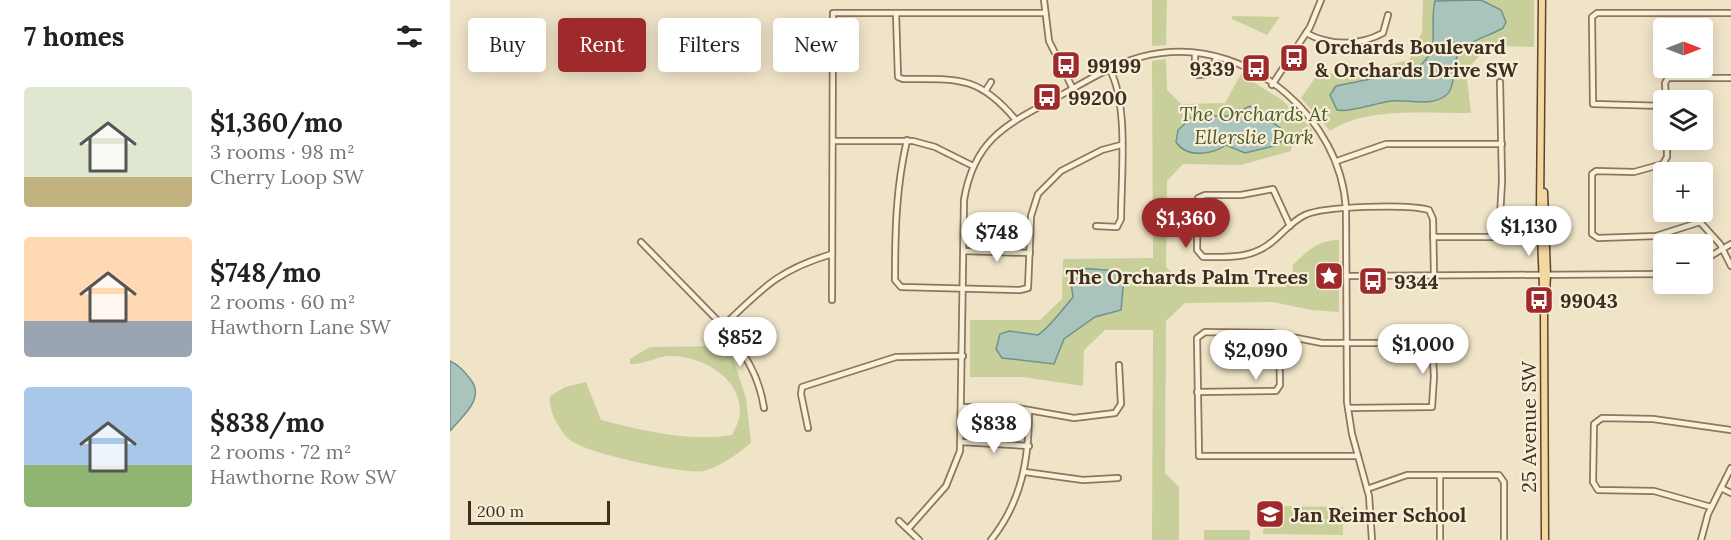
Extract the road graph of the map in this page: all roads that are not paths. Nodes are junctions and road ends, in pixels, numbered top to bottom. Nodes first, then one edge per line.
1 (1044, 0) edge
2 (1321, 0) edge
3 (1542, 0) edge
4 (896, 14) junction
5 (1044, 14) junction
6 (1731, 14) edge
7 (1388, 15) dead end
8 (1306, 33) junction
9 (1195, 52) junction
10 (1217, 57) junction
11 (1110, 70) junction
12 (1731, 78) edge
13 (991, 82) dead end
14 (1500, 82) dead end
15 (1272, 85) junction
16 (1073, 89) junction
17 (986, 90) junction
18 (1665, 90) edge
19 (1653, 106) edge
20 (1016, 119) junction
21 (907, 140) junction
22 (833, 141) junction
23 (1502, 144) junction
24 (1121, 146) junction
25 (1667, 150) edge
26 (1337, 161) junction
27 (973, 166) junction
28 (1346, 209) junction
29 (1096, 226) dead end
30 (1290, 226) junction
31 (1433, 237) junction
32 (641, 242) dead end
33 (1731, 244) edge
34 (1723, 250) junction
35 (964, 251) junction
36 (1030, 253) junction
37 (832, 254) junction
38 (1713, 255) edge
39 (1731, 266) edge
40 (1653, 274) edge
41 (1434, 275) junction
42 (1544, 275) junction
43 (1346, 276) junction
44 (963, 288) junction
45 (832, 300) dead end
46 (723, 326) junction
47 (1280, 334) junction
48 (1346, 343) junction
49 (963, 356) junction
50 (1119, 364) dead end
51 (1197, 392) junction
52 (962, 407) junction
53 (764, 408) dead end
54 (1348, 408) junction
55 (1029, 410) junction
56 (808, 428) dead end
57 (1731, 430) edge
58 (961, 442) junction
59 (1029, 446) junction
60 (1358, 456) junction
61 (1731, 468) edge
62 (1025, 472) junction
63 (1440, 475) junction
64 (1118, 478) dead end
65 (1721, 488) junction
66 (1367, 489) junction
67 (1731, 493) edge
68 (1711, 507) junction
69 (899, 521) dead end
70 (908, 529) junction
71 (920, 540) edge
72 (991, 540) edge
73 (1372, 540) edge
74 (1440, 540) edge
75 (1504, 540) edge
76 (1545, 540) edge
77 (1701, 540) edge

1 - 5 street
2 - 8 street
3 - 42 main road, 25 Avenue SW
4 - 5 street
4 - 17 street
4 - 22 street
5 - 16 street
6 - 19 street
7 - 8 street
8 - 15 street
9 - 10 street
9 - 10 street
9 - 11 street
10 - 15 street
11 - 16 street
11 - 24 street
12 - 18 street
13 - 17 street
14 - 23 street
15 - 26 street
16 - 20 street
17 - 20 street
20 - 27 street
21 - 22 street
21 - 27 street
21 - 44 street
22 - 37 street
23 - 26 street
23 - 31 street
24 - 29 street
24 - 36 street
25 - 34 street
26 - 28 street
27 - 35 street
28 - 30 street
28 - 31 street
28 - 43 street
30 - 30 street
31 - 41 street
32 - 46 street
33 - 34 street
34 - 38 street
34 - 39 street
35 - 36 street
35 - 44 street
36 - 44 street
37 - 45 street
37 - 46 street
40 - 42 street
41 - 42 street
41 - 43 street
42 - 76 main road, 25 Avenue SW
43 - 48 street
44 - 49 street
46 - 53 street
47 - 48 street
47 - 51 street
47 - 51 street
48 - 54 street
48 - 54 street
49 - 52 street
49 - 56 street
50 - 55 street
51 - 60 street
52 - 55 street
52 - 58 street
54 - 60 street
55 - 59 street
57 - 68 street
58 - 59 street
58 - 70 street
59 - 62 street
60 - 66 street
61 - 65 street
62 - 64 street
62 - 72 street
63 - 66 street
63 - 74 street
63 - 75 street
65 - 67 street
65 - 68 street
66 - 73 street
68 - 77 street
69 - 70 street
70 - 71 street

